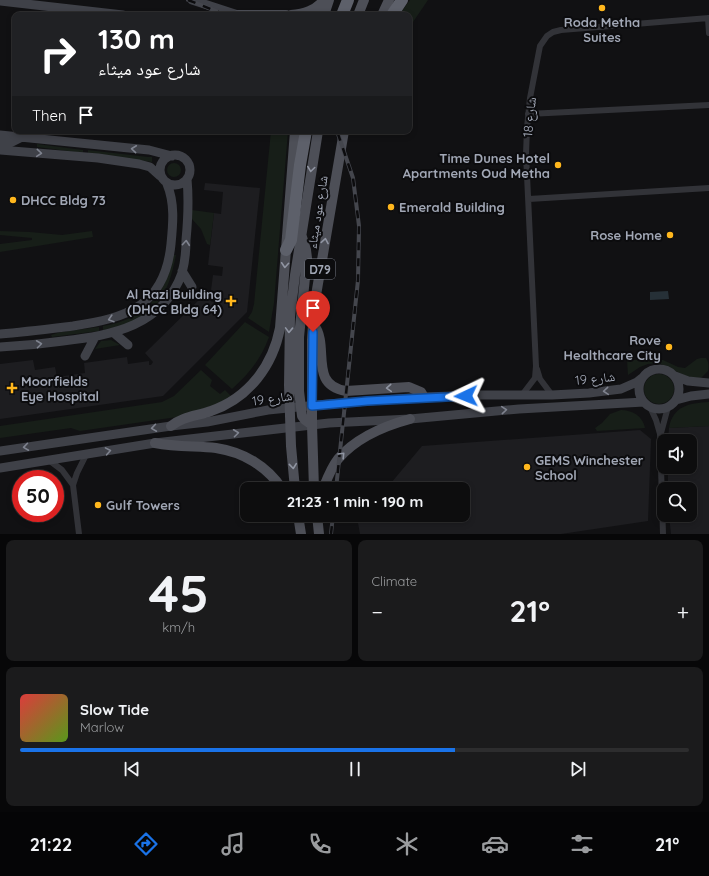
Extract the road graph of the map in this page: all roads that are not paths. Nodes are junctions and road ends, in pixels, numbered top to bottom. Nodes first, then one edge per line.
1 (192, 0) edge
2 (324, 0) edge
3 (329, 0) edge
4 (348, 0) edge
5 (364, 0) edge
6 (389, 0) edge
7 (402, 0) edge
8 (0, 1) edge
9 (10, 2) junction
10 (0, 5) edge
11 (97, 12) edge
12 (229, 12) edge
13 (310, 12) edge
14 (325, 12) edge
15 (343, 12) edge
16 (359, 12) edge
17 (383, 12) edge
18 (394, 12) edge
19 (709, 18) edge
20 (709, 33) edge
21 (709, 105) edge
22 (528, 114) junction
23 (295, 134) edge
24 (305, 134) edge
25 (318, 134) edge
26 (343, 134) edge
27 (0, 135) edge
28 (22, 137) junction
29 (0, 142) edge
30 (0, 150) edge
31 (172, 156) junction
32 (160, 176) junction
33 (187, 179) junction
34 (167, 184) junction
35 (709, 188) edge
36 (529, 199) junction
37 (286, 250) junction
38 (182, 271) junction
39 (192, 287) dead end
40 (313, 324) junction
41 (52, 329) junction
42 (114, 333) junction
43 (0, 334) edge
44 (95, 337) junction
45 (128, 346) dead end
46 (2, 347) edge
47 (85, 356) dead end
48 (536, 366) junction
49 (675, 376) junction
50 (642, 378) junction
51 (709, 383) edge
52 (709, 394) edge
53 (522, 395) junction
54 (552, 395) junction
55 (424, 398) junction
56 (676, 400) junction
57 (646, 404) junction
58 (312, 406) junction
59 (295, 407) junction
60 (668, 407) junction
61 (410, 419) junction
62 (312, 425) junction
63 (172, 426) junction
64 (290, 427) junction
65 (660, 434) joint
66 (155, 442) junction
67 (0, 451) edge
68 (86, 455) junction
69 (50, 461) junction
70 (0, 468) edge
71 (661, 474) edge
72 (276, 482) edge
73 (294, 482) edge
74 (314, 482) edge
75 (326, 482) edge
76 (72, 485) junction
77 (299, 522) edge
78 (318, 522) edge
79 (79, 534) edge
80 (301, 534) edge
81 (320, 534) edge
82 (663, 534) edge

1 - 12 main road
2 - 13 main road
3 - 14 main road
4 - 15 highway
5 - 16 main road
6 - 17 main road
7 - 18 highway
8 - 9 main road
9 - 10 main road
9 - 11 main road
19 - 20 street
19 - 22 street, شارع 18
21 - 22 street
22 - 36 street, شارع 18
23 - 37 main road
24 - 37 highway
25 -> 59 main road, شارع عود ميثاء / D79
40 -> 26 main road, شارع عود ميثاء / D79
27 - 28 main road
28 - 29 main road
31 -> 28 main road
30 -> 32 main road
31 - 32 main road
31 - 33 main road
32 - 34 main road
33 - 34 main road
38 -> 33 main road
34 -> 41 main road
35 - 36 street
36 - 48 street, شارع 18
37 -> 63 main road
38 - 39 main road
38 - 42 main road
55 -> 40 main road
40 - 58 main road, شارع عود ميثاء / D79
41 - 43 main road
41 - 46 main road
42 - 44 main road
42 - 45 main road
46 -> 44 main road
44 - 47 main road
48 - 53 street, شارع 18
48 - 54 street, شارع 18
49 - 50 main road
49 - 51 main road
49 - 56 main road
50 -> 54 main road, شارع 19
50 - 57 main road
52 - 56 main road
53 - 54 main road, شارع 19
53 - 55 main road, شارع 19
55 - 58 main road, شارع 19
56 - 60 main road
57 - 60 main road
61 -> 57 main road, شارع 19
57 - 65 street
58 - 59 main road, شارع 19
58 - 62 main road, شارع عود ميثاء / D79
59 - 62 main road
59 - 63 main road, شارع 19
59 - 64 main road, شارع عود ميثاء / D79
60 - 65 street
61 - 62 main road, شارع 19
75 -> 61 main road
62 - 64 main road, شارع 19
62 - 74 main road, شارع عود ميثاء / D79
63 -> 67 main road, شارع 19
66 -> 64 main road, شارع 19
64 -> 73 main road, شارع عود ميثاء / D79
68 -> 66 main road, شارع 19
66 - 72 main road
68 - 69 main road, شارع 19
68 - 76 street
69 - 70 main road, شارع 19
69 - 76 street
71 - 82 street
76 - 79 street
77 - 80 main road
78 - 81 main road

